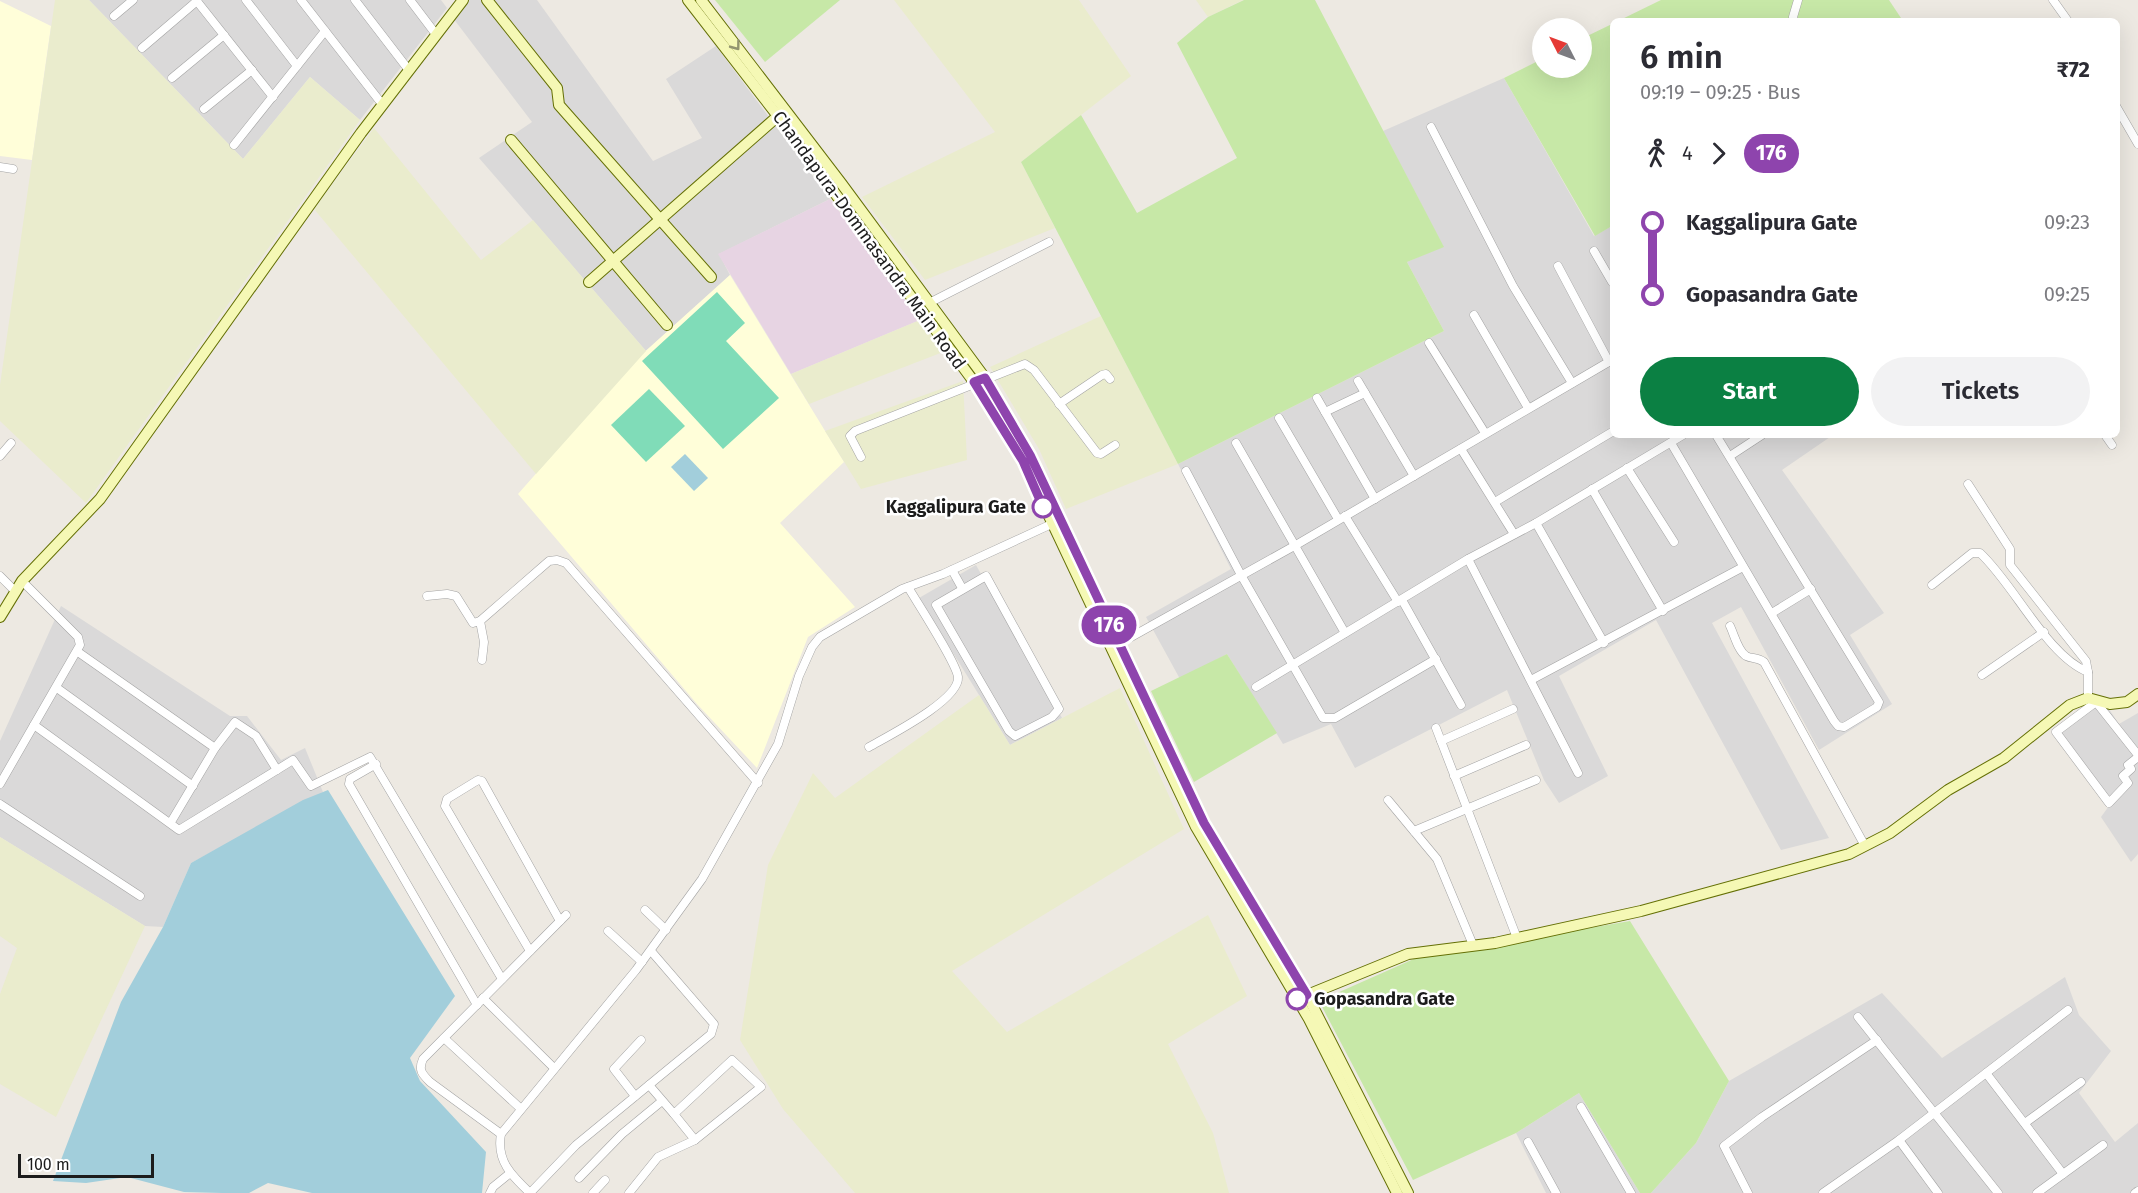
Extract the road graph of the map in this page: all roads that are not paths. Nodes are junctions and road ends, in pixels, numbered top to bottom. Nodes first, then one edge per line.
1 (133, 0) edge
2 (196, 0) edge
3 (246, 0) edge
4 (301, 0) edge
5 (355, 0) edge
6 (410, 0) edge
7 (463, 0) edge
8 (487, 0) edge
9 (688, 0) edge
10 (701, 0) edge
11 (1798, 0) edge
12 (2054, 0) edge
13 (114, 16) dead end
14 (1793, 18) edge
15 (2066, 18) edge
16 (325, 31) junction
17 (435, 33) junction
18 (224, 35) junction
19 (142, 48) dead end
20 (297, 66) junction
21 (408, 69) junction
22 (252, 70) junction
23 (172, 78) dead end
24 (273, 97) junction
25 (382, 104) junction
26 (204, 109) dead end
27 (2120, 113) edge
28 (778, 116) junction
29 (1431, 127) dead end
30 (511, 140) dead end
31 (2138, 144) edge
32 (234, 145) dead end
33 (0, 167) edge
34 (13, 169) dead end
35 (660, 220) junction
36 (1049, 242) dead end
37 (1594, 251) dead end
38 (613, 261) junction
39 (1558, 266) dead end
40 (711, 277) dead end
41 (1610, 279) edge
42 (589, 282) dead end
43 (929, 303) junction
44 (1474, 315) dead end
45 (668, 325) dead end
46 (1429, 343) dead end
47 (1610, 359) edge
48 (1610, 362) edge
49 (1110, 379) dead end
50 (979, 380) junction
51 (1358, 381) dead end
52 (1572, 383) junction
53 (1365, 393) junction
54 (1317, 398) dead end
55 (1059, 404) junction
56 (1528, 408) junction
57 (1325, 412) junction
58 (1279, 418) dead end
59 (1485, 433) junction
60 (1610, 433) edge
61 (1678, 438) edge
62 (1718, 438) edge
63 (1757, 438) edge
64 (2107, 438) edge
65 (11, 443) dead end
66 (1236, 443) dead end
67 (1671, 443) junction
68 (1115, 445) dead end
69 (2112, 445) dead end
70 (1461, 449) junction
71 (0, 456) edge
72 (1730, 456) junction
73 (861, 457) dead end
74 (1627, 468) junction
75 (1186, 471) dead end
76 (1414, 476) junction
77 (1968, 484) dead end
78 (1592, 489) junction
79 (1376, 499) junction
80 (1495, 502) junction
81 (1342, 518) junction
82 (1055, 523) junction
83 (1536, 523) junction
84 (1514, 534) junction
85 (1674, 542) dead end
86 (1296, 545) junction
87 (1468, 559) junction
88 (1743, 567) junction
89 (952, 570) junction
90 (0, 576) edge
91 (1241, 576) junction
92 (22, 581) junction
93 (1932, 585) dead end
94 (908, 587) junction
95 (962, 588) junction
96 (1811, 589) junction
97 (16, 592) junction
98 (427, 596) dead end
99 (1400, 601) junction
100 (1664, 611) junction
101 (1772, 614) junction
102 (0, 616) edge
103 (480, 621) junction
104 (1730, 626) dead end
105 (2044, 632) junction
106 (1345, 633) junction
107 (1604, 643) junction
108 (1114, 647) junction
109 (78, 652) junction
110 (1436, 659) junction
111 (482, 660) dead end
112 (1291, 666) junction
113 (2088, 672) junction
114 (1982, 675) dead end
115 (1531, 680) junction
116 (1256, 687) dead end
117 (57, 688) junction
118 (2138, 694) edge
119 (2088, 698) junction
120 (1461, 705) dead end
121 (2070, 705) junction
122 (1513, 709) dead end
123 (2077, 717) junction
124 (34, 725) junction
125 (1436, 728) dead end
126 (1441, 741) junction
127 (1526, 745) dead end
128 (869, 747) dead end
129 (215, 748) junction
130 (2138, 756) edge
131 (376, 764) junction
132 (277, 770) junction
133 (1578, 772) dead end
134 (1454, 776) junction
135 (1536, 780) dead end
136 (758, 783) junction
137 (0, 784) edge
138 (193, 786) junction
139 (1388, 800) dead end
140 (0, 804) edge
141 (1467, 809) junction
142 (171, 822) junction
143 (1414, 831) junction
144 (1865, 846) junction
145 (140, 896) dead end
146 (645, 910) dead end
147 (666, 930) junction
148 (608, 931) dead end
149 (1517, 938) junction
150 (1473, 945) junction
151 (530, 951) junction
152 (651, 951) junction
153 (642, 962) junction
154 (502, 979) junction
155 (1302, 997) junction
156 (483, 998) junction
157 (477, 1005) junction
158 (2068, 1010) dead end
159 (1858, 1017) dead end
160 (444, 1038) junction
161 (641, 1040) dead end
162 (1877, 1040) junction
163 (554, 1068) junction
164 (1986, 1073) junction
165 (2081, 1082) dead end
166 (649, 1085) junction
167 (635, 1096) junction
168 (662, 1101) junction
169 (1581, 1107) dead end
170 (520, 1108) junction
171 (1935, 1110) junction
172 (674, 1114) junction
173 (2025, 1123) junction
174 (501, 1134) junction
175 (695, 1140) junction
176 (1899, 1140) junction
177 (1527, 1142) dead end
178 (2103, 1144) dead end
179 (509, 1174) junction
180 (2063, 1174) junction
181 (579, 1178) dead end
182 (605, 1180) dead end
183 (490, 1193) edge
184 (530, 1193) edge
185 (593, 1193) edge
186 (629, 1193) edge
187 (1397, 1193) edge
188 (1408, 1193) edge
189 (1556, 1193) edge
190 (1630, 1193) edge
191 (1748, 1193) edge
192 (1823, 1193) edge
193 (1938, 1193) edge
194 (1998, 1193) edge
195 (2037, 1193) edge

1 - 13 street
2 - 18 street
2 - 19 street
3 - 20 street
4 - 16 street
5 - 21 street
6 - 17 street
7 - 17 street
8 - 35 street
9 - 28 street, Chandapura-Dommasandra Main Road
10 -> 43 street, Chandapura-Dommasandra Main Road
11 - 14 street
12 - 15 street
16 - 20 street
16 - 25 street
17 - 21 street
18 - 22 street
18 - 23 street
20 - 24 street
21 - 25 street
22 - 24 street
22 - 26 street
24 - 32 street
25 - 92 street
27 - 31 street
28 - 35 street
28 - 50 street, Chandapura-Dommasandra Main Road
29 - 52 street
30 - 38 street
33 - 34 street
35 - 38 street
35 - 40 street
36 - 43 street
37 - 41 street
38 - 42 street
38 - 45 street
39 - 47 street
43 - 50 street, Chandapura-Dommasandra Main Road
44 - 56 street
46 - 59 street
48 - 52 street
49 - 55 street
50 - 55 street
50 - 73 street
50 - 82 street, Chandapura-Dommasandra Main Road
51 - 53 street
52 - 56 street
53 - 57 street
53 - 76 street
54 - 57 street
55 - 68 street
56 - 59 street
57 - 79 street
58 - 81 street
59 - 70 street
60 - 80 street
61 - 67 street
62 - 72 street
63 - 72 street
64 - 69 street
65 - 71 street
66 - 86 street
67 - 74 street
67 - 88 street
70 - 76 street
70 - 80 street
72 - 96 street
74 - 78 street
74 - 85 street
75 - 91 street
76 - 79 street
77 - 113 street
78 - 83 street
78 - 100 street
79 - 81 street
80 - 84 street
81 - 86 street
81 - 99 street
82 - 89 street
82 - 108 street, Chandapura-Dommasandra Main Road
83 - 84 street
83 - 107 street
84 - 87 street
86 - 91 street
86 - 106 street
87 - 99 street
87 - 115 street
88 - 100 street
88 - 101 street
89 - 94 street
89 - 95 street
90 - 97 street
91 - 108 street
91 - 112 street
92 - 97 street
92 - 109 street
93 - 105 street
94 - 128 street
94 - 136 street
95 - 95 street
96 - 101 street
96 - 101 street
97 - 102 street
98 - 103 street
99 - 106 street
99 - 110 street
100 - 107 street
103 - 111 street
103 - 136 street
104 - 144 street
105 - 113 street
105 - 114 street
106 - 112 street
107 - 115 street
108 - 155 street, Chandapura-Dommasandra Main Road
109 - 117 street
109 - 129 street
110 - 112 street
110 - 120 street
112 - 116 street
113 - 119 street
115 - 133 street
117 - 124 street
117 - 138 street
118 - 119 street
119 - 121 street
121 - 123 street
121 - 144 street
122 - 126 street
123 - 130 street
123 - 130 street
124 - 137 street
124 - 142 street
125 - 126 street
126 - 134 street
127 - 134 street
129 - 132 street
129 - 138 street
131 - 132 street
131 - 154 street
131 - 157 street
132 - 142 street
134 - 141 street
135 - 141 street
136 - 147 street
138 - 142 street
139 - 143 street
140 - 145 street
141 - 143 street
141 - 149 street
143 - 150 street
144 - 149 street
146 - 147 street
147 - 152 street
148 - 153 street
149 - 150 street
150 - 155 street
151 - 151 street
151 - 154 street
152 - 153 street
152 - 166 street
153 - 163 street
154 - 156 street
155 - 187 street, Chandapura-Dommasandra Main Road
155 - 188 street, Chandapura-Dommasandra Main Road
156 - 157 street
156 - 163 street
157 - 160 street
158 - 164 street
159 - 162 street
160 - 170 street
160 - 174 street
161 - 167 street
162 - 171 street
162 - 191 street
163 - 170 street
164 - 171 street
164 - 173 street
165 - 173 street
166 - 167 street
166 - 168 street
167 - 184 street
168 - 172 street
168 - 181 street
169 - 190 street
170 - 174 street
171 - 176 street
171 - 194 street
172 - 175 street
172 - 175 street
173 - 180 street
174 - 179 street
175 - 186 street
176 - 192 street
176 - 193 street
177 - 189 street
178 - 180 street
179 - 183 street
179 - 184 street
180 - 195 street
182 - 185 street

